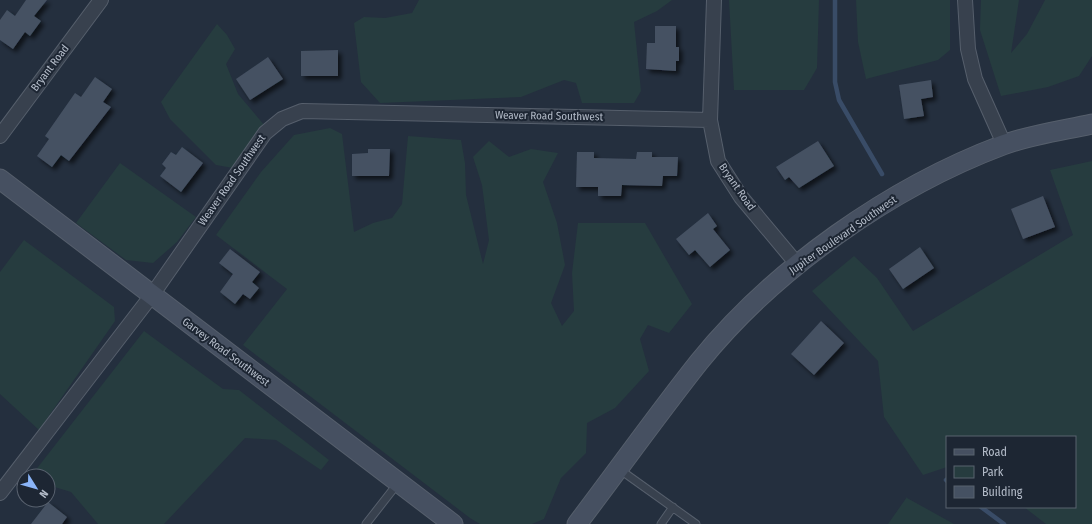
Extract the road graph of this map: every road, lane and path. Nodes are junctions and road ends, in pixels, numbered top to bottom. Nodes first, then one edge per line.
1 (101, 0) edge
2 (714, 0) edge
3 (965, 0) edge
4 (710, 120) junction
5 (1092, 124) edge
6 (0, 136) edge
7 (1004, 144) junction
8 (0, 179) edge
9 (797, 264) junction
10 (152, 295) junction
11 (619, 468) junction
12 (399, 483) junction
13 (0, 493) edge
14 (673, 508) junction
15 (366, 524) edge
16 (453, 524) edge
17 (577, 524) edge
18 (660, 524) edge
19 (696, 524) edge

1 - 6 street, Bryant Road
2 - 4 street, Bryant Road
3 - 7 street
4 - 9 street, Bryant Road
4 - 10 street, Weaver Road Southwest
5 - 7 street, Jupiter Boulevard Southwest
7 - 9 street, Jupiter Boulevard Southwest
8 - 10 street, Garvey Road Southwest
9 - 11 street, Jupiter Boulevard Southwest
10 - 12 street, Garvey Road Southwest
10 - 13 street, Weaver Road Southwest
11 - 14 lane
11 - 17 street, Jupiter Boulevard Southwest
12 - 15 lane
12 - 16 street, Garvey Road Southwest
14 - 18 lane
14 - 19 lane

